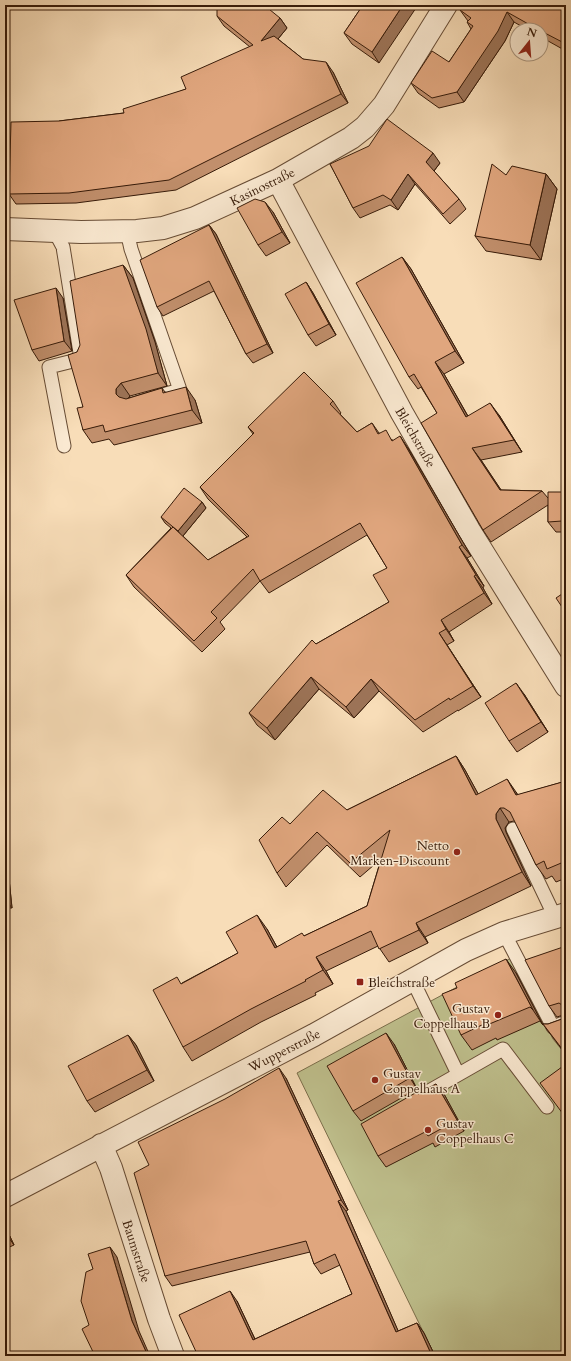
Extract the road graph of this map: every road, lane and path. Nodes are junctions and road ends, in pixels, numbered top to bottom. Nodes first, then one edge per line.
1 (446, 5) edge
2 (278, 180) junction
3 (5, 229) edge
4 (127, 231) junction
5 (55, 232) junction
6 (153, 398) edge
7 (64, 446) dead end
8 (566, 686) edge
9 (513, 830) edge
10 (561, 915) edge
11 (504, 933) junction
12 (412, 979) junction
13 (566, 1022) edge
14 (458, 1074) junction
15 (410, 1102) edge
16 (546, 1107) dead end
17 (101, 1145) junction
18 (5, 1196) edge
19 (173, 1356) edge

1 - 2 street, Kasinostraße
2 - 4 street, Kasinostraße
2 - 8 street, Bleichstraße
3 - 5 street, Kasinostraße
4 - 5 street, Kasinostraße
4 - 6 lane
5 - 7 lane
9 - 10 lane
10 - 11 street, Wupperstraße
11 - 12 street, Wupperstraße
11 - 13 lane
12 - 14 lane
12 - 17 street, Wupperstraße
14 - 15 lane
14 - 16 lane
17 - 18 street, Wupperstraße
17 - 19 street, Baumstraße

